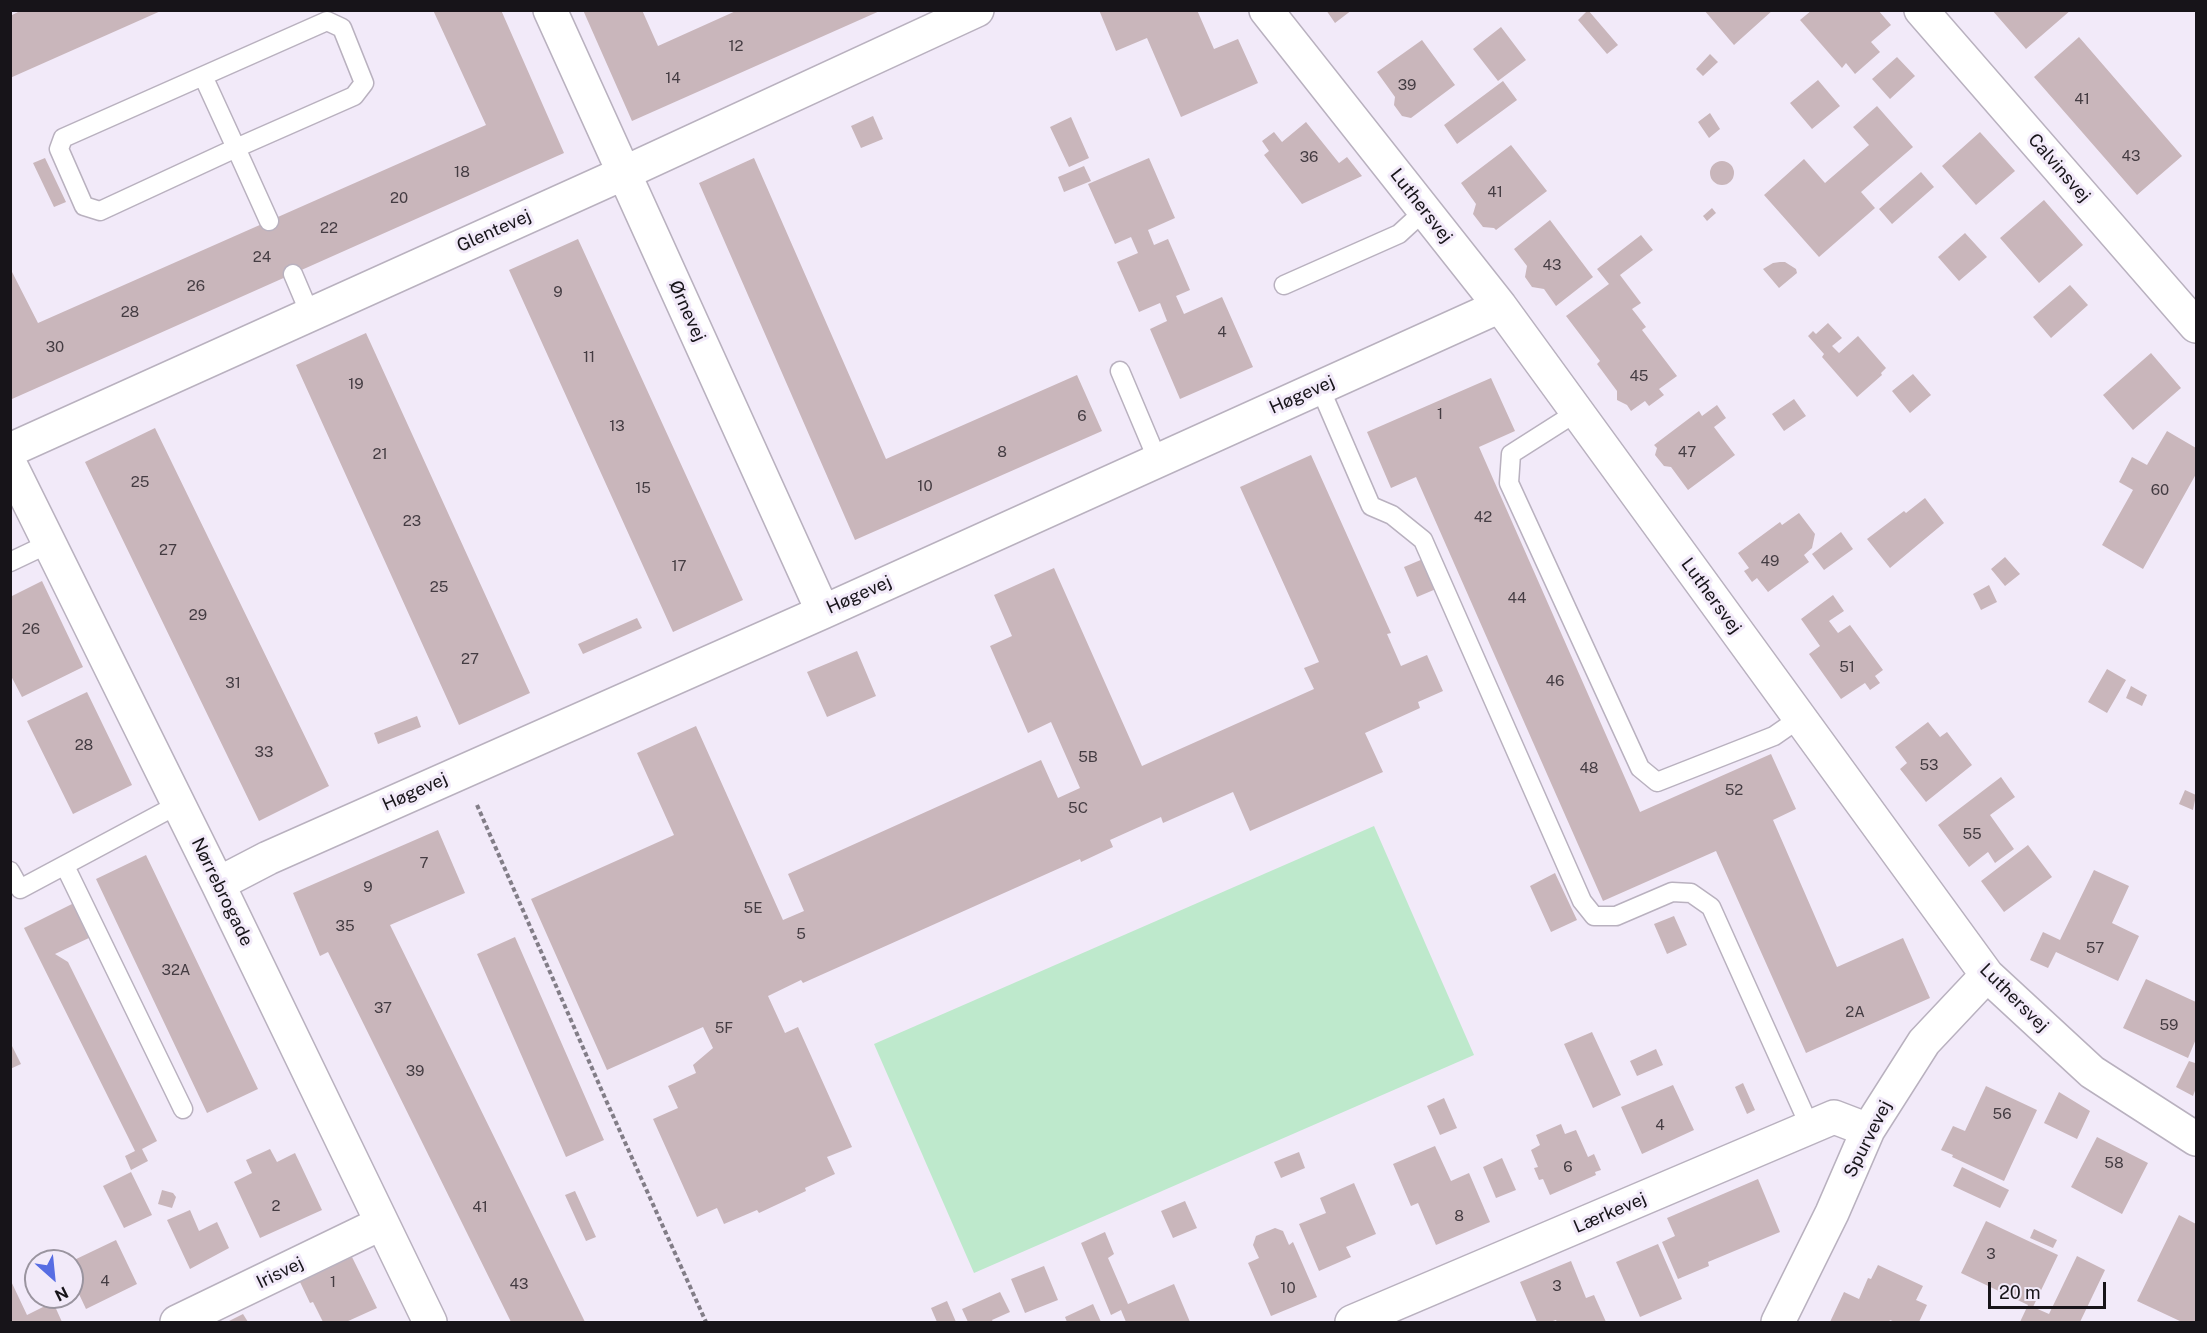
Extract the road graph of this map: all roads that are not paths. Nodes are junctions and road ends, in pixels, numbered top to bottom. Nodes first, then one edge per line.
1 (550, 10) edge
2 (977, 10) edge
3 (1266, 10) edge
4 (1921, 10) edge
5 (203, 76) junction
6 (236, 148) junction
7 (624, 173) junction
8 (1424, 211) junction
9 (269, 220) dead end
10 (293, 274) dead end
11 (1284, 285) dead end
12 (1500, 306) junction
13 (310, 314) junction
14 (2196, 326) edge
15 (1120, 371) dead end
16 (1320, 387) junction
17 (1578, 412) junction
18 (10, 450) edge
19 (1158, 460) junction
20 (10, 464) edge
21 (50, 543) junction
22 (10, 562) edge
23 (823, 612) junction
24 (1800, 718) junction
25 (179, 804) junction
26 (65, 866) junction
27 (10, 871) edge
28 (218, 884) junction
29 (1987, 975) junction
30 (183, 1109) dead end
31 (1810, 1127) junction
32 (1868, 1130) junction
33 (2196, 1139) edge
34 (382, 1223) junction
35 (177, 1323) edge
36 (430, 1323) edge
37 (1352, 1323) edge
38 (1778, 1323) edge

1 - 7 street, Ørnevej
2 - 7 street, Glentevej
3 - 8 street, Luthersvej
4 - 14 street, Calvinsvej
5 - 6 lane
5 - 6 lane
5 - 6 lane
6 - 9 lane
7 - 13 street, Glentevej
7 - 23 street, Ørnevej
8 - 11 lane
8 - 12 street, Luthersvej
10 - 13 lane
12 - 16 street, Høgevej
12 - 17 street, Luthersvej
13 - 18 street, Glentevej
15 - 19 lane
16 - 19 street, Høgevej
16 - 31 lane
17 - 24 street, Luthersvej
17 - 24 lane
19 - 23 street, Høgevej
20 - 21 street, Nørrebrogade
21 - 22 lane
21 - 25 street, Nørrebrogade
23 - 28 street, Høgevej
24 - 29 street, Luthersvej
25 - 26 lane
25 - 28 street, Nørrebrogade
26 - 27 lane
26 - 30 lane
28 - 34 street, Nørrebrogade
29 - 32 street, Spurvevej
29 - 33 street, Luthersvej
31 - 32 street, Lærkevej
31 - 37 street, Lærkevej
32 - 38 street, Spurvevej
34 - 35 street, Irisvej
34 - 36 street, Nørrebrogade

